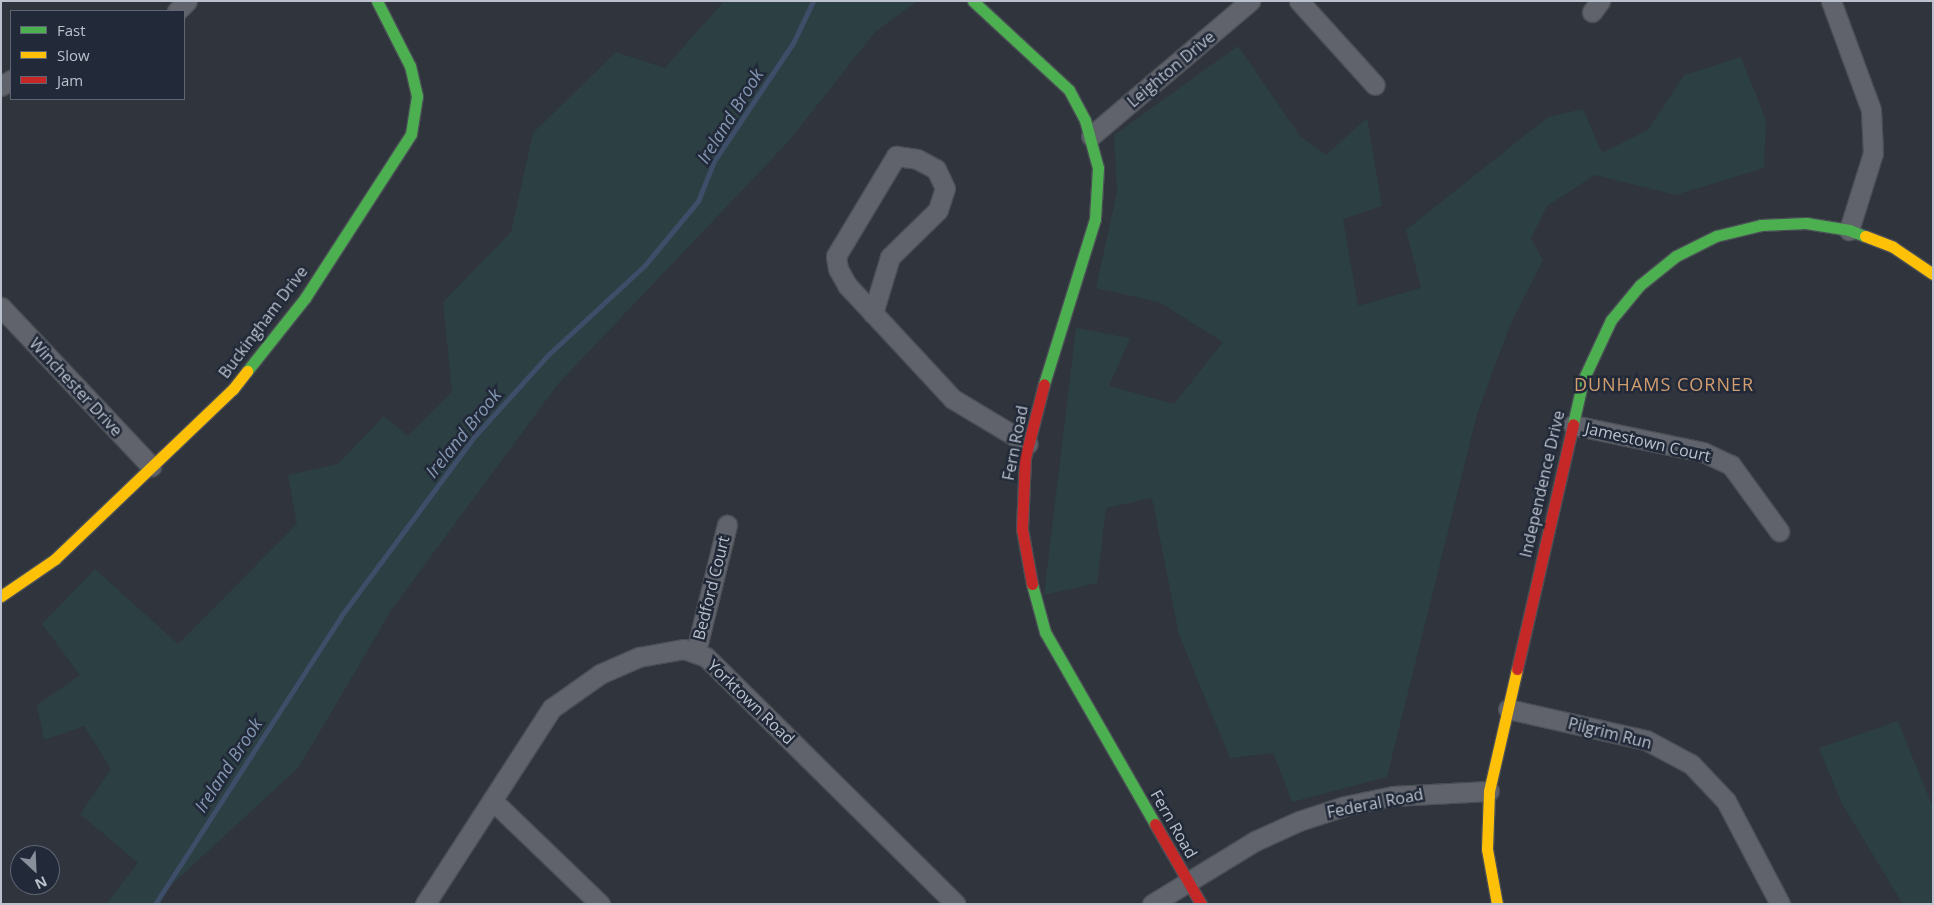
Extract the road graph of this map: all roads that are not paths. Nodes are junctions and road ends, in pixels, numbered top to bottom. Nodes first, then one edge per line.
1 (187, 1) edge
2 (377, 1) edge
3 (974, 1) edge
4 (1250, 1) edge
5 (1299, 1) edge
6 (1831, 1) edge
7 (178, 10) edge
8 (1375, 85) dead end
9 (1091, 136) junction
10 (1850, 230) junction
11 (1933, 274) edge
12 (1, 307) edge
13 (873, 313) junction
14 (1573, 425) junction
15 (1028, 444) junction
16 (151, 466) junction
17 (727, 525) dead end
18 (1779, 530) dead end
19 (1, 596) edge
20 (696, 652) junction
21 (1508, 710) junction
22 (1489, 791) junction
23 (492, 800) junction
24 (1188, 882) junction
25 (425, 904) edge
26 (600, 904) edge
27 (956, 904) edge
28 (1152, 904) edge
29 (1200, 904) edge
30 (1496, 904) edge
31 (1780, 904) edge

1 - 7 street
2 - 16 street, Buckingham Drive
3 - 9 street, Fern Road
4 - 9 street, Leighton Drive
5 - 8 street
6 - 10 street
9 - 15 street, Fern Road
10 - 11 street, Independence Drive
10 - 14 street, Independence Drive
12 - 16 street, Winchester Drive
13 - 13 street
13 - 15 street
14 - 18 street, Jamestown Court
14 - 21 street, Independence Drive
15 - 24 street, Fern Road
16 - 19 street, Buckingham Drive
17 - 20 street, Bedford Court
20 - 23 street, Yorktown Road
20 - 27 street, Yorktown Road
21 - 22 street, Independence Drive
21 - 31 street, Pilgrim Run
22 - 24 street, Federal Road
22 - 30 street, Independence Drive
23 - 25 street, Yorktown Road
23 - 26 street
24 - 28 street
24 - 29 street, Fern Road

